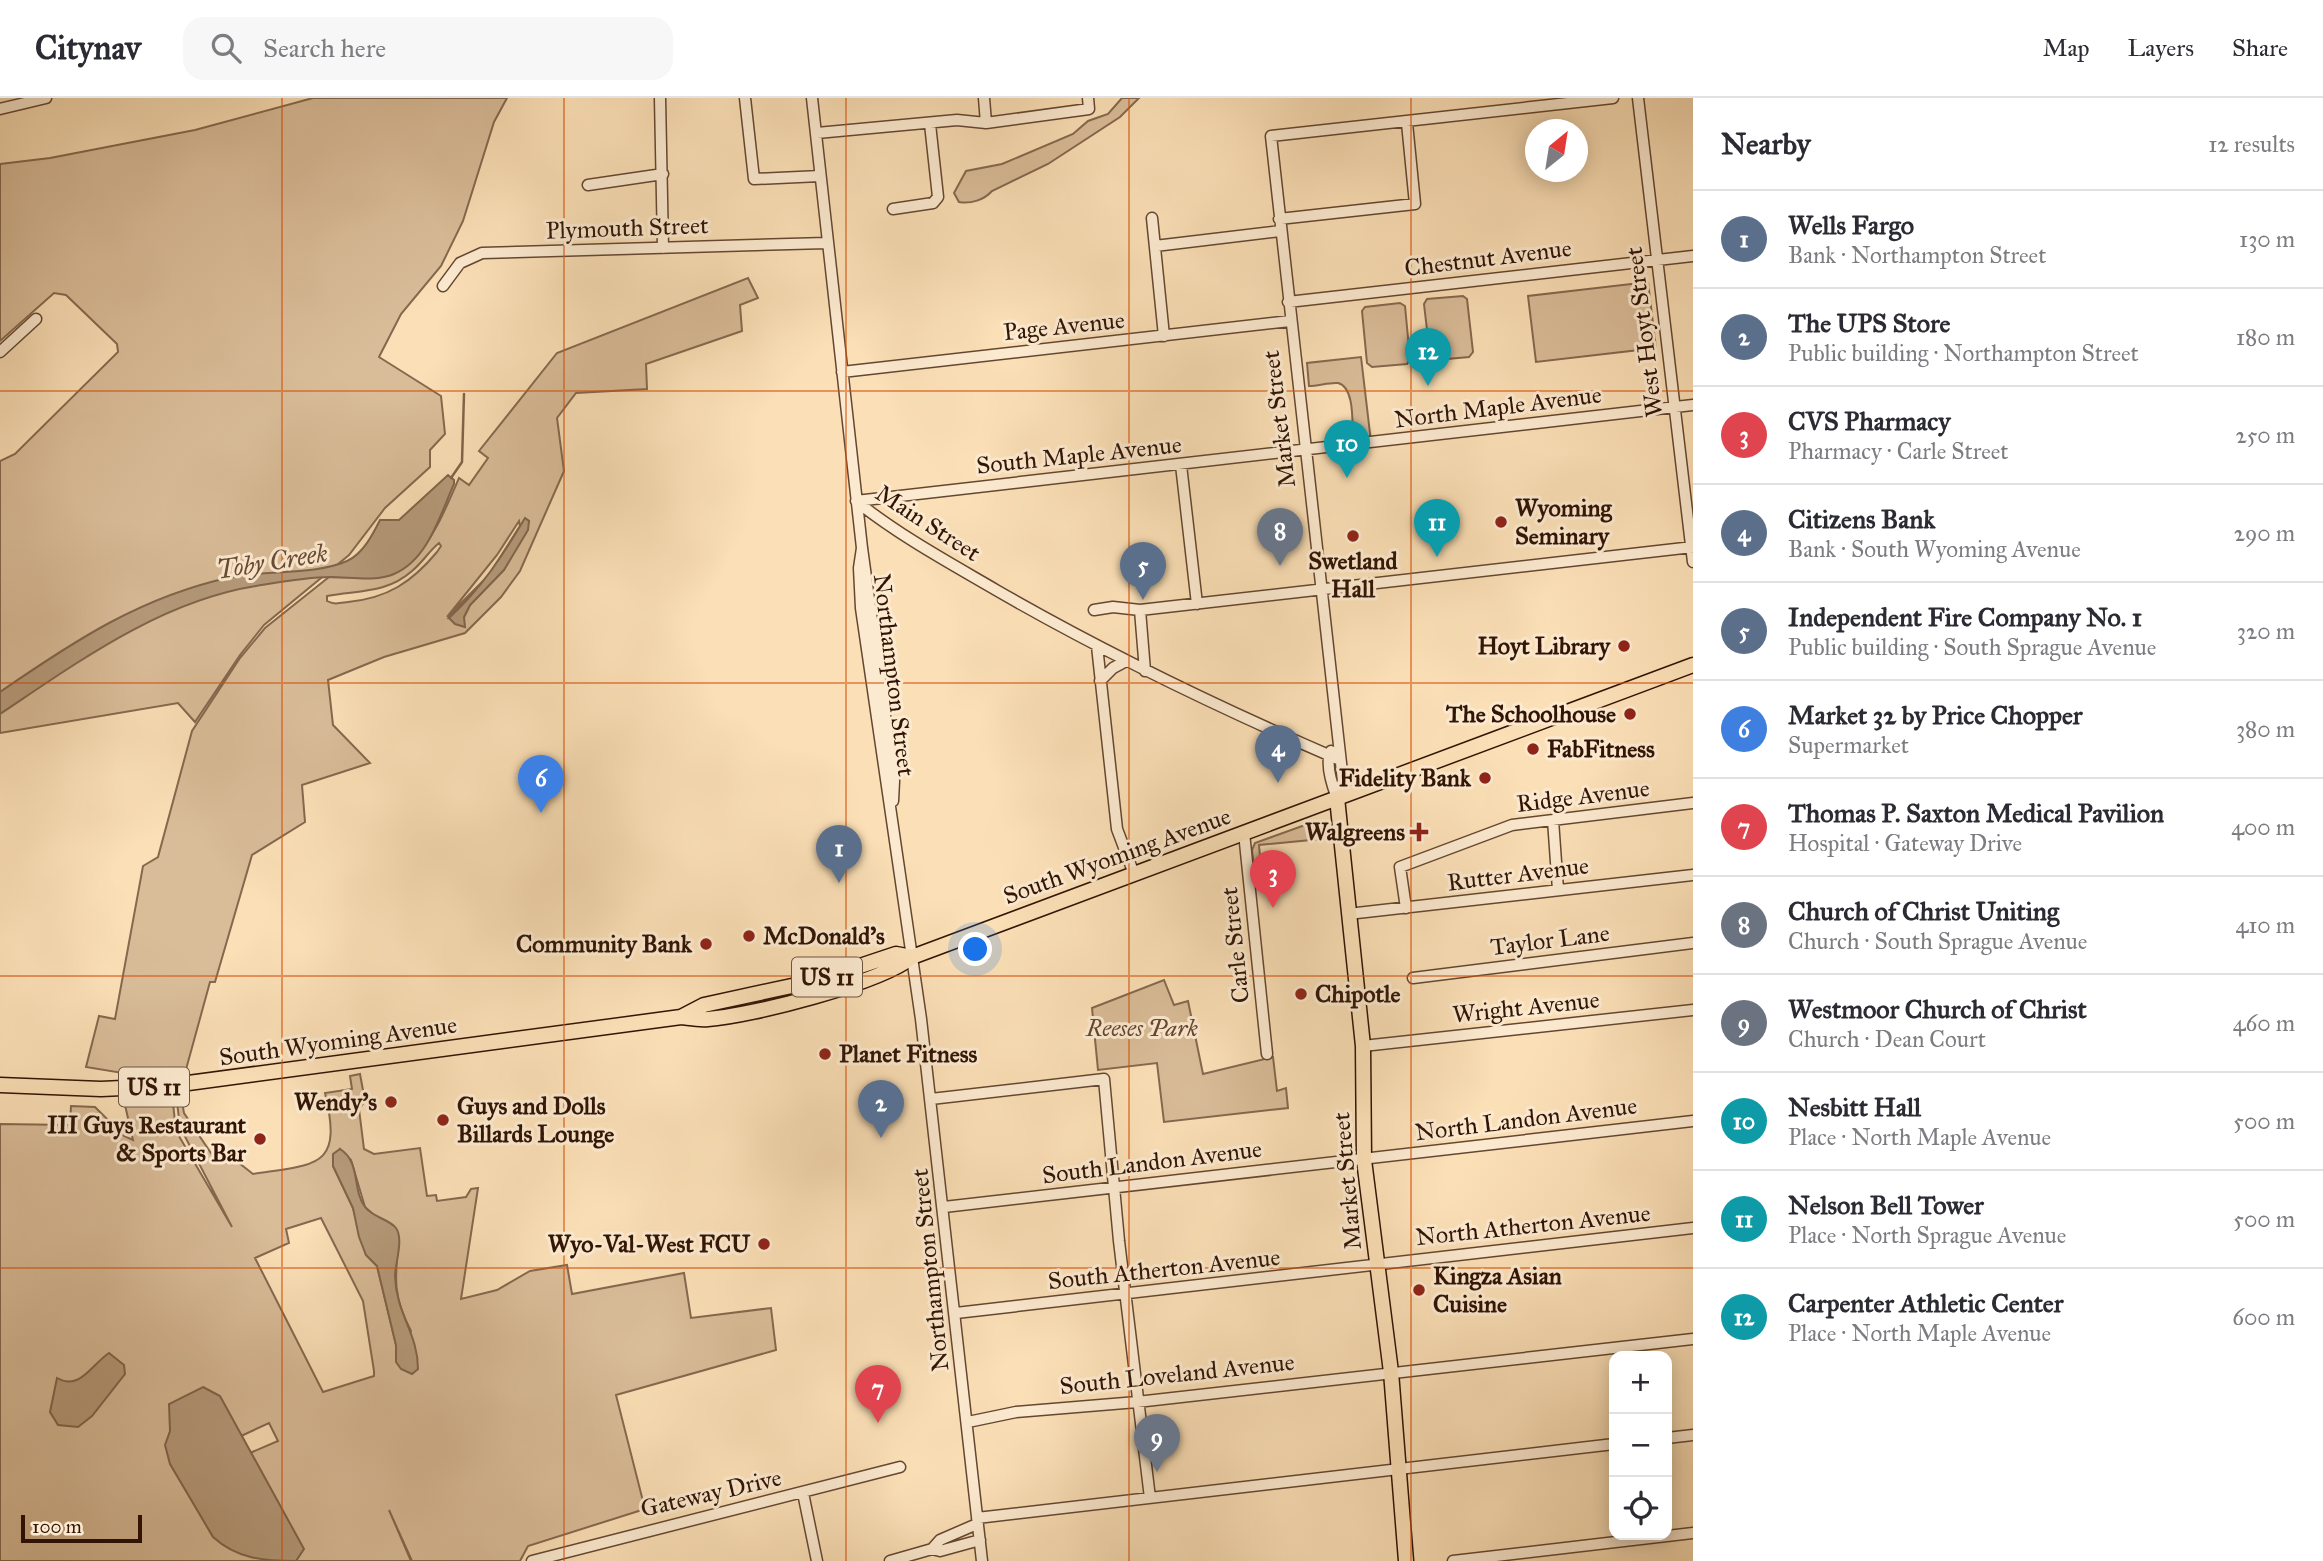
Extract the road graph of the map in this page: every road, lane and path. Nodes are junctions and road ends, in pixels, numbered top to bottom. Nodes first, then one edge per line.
1 (46, 98) edge
2 (660, 98) edge
3 (745, 98) edge
4 (812, 98) edge
5 (984, 98) edge
6 (1612, 98) edge
7 (1639, 98) edge
8 (1089, 104) edge
9 (0, 109) edge
10 (986, 122) junction
11 (1406, 123) junction
12 (930, 124) junction
13 (817, 133) junction
14 (663, 174) junction
15 (820, 176) junction
16 (588, 185) dead end
17 (893, 209) dead end
18 (1152, 218) dead end
19 (1279, 219) junction
20 (1280, 231) junction
21 (827, 243) junction
22 (1155, 246) junction
23 (663, 248) junction
24 (1693, 256) edge
25 (1657, 260) junction
26 (443, 286) dead end
27 (1289, 302) junction
28 (36, 320) dead end
29 (1290, 321) junction
30 (1164, 336) junction
31 (0, 352) edge
32 (842, 372) junction
33 (1693, 405) edge
34 (1674, 407) junction
35 (1307, 451) junction
36 (1181, 465) junction
37 (856, 501) junction
38 (1692, 547) edge
39 (1693, 562) edge
40 (1321, 591) junction
41 (1197, 604) junction
42 (1094, 610) dead end
43 (1140, 610) junction
44 (1097, 646) junction
45 (1126, 661) junction
46 (1693, 665) edge
47 (1145, 671) junction
48 (1100, 681) junction
49 (1338, 739) junction
50 (1329, 755) junction
51 (1340, 760) junction
52 (1337, 798) junction
53 (1693, 803) edge
54 (1553, 820) junction
55 (1244, 833) junction
56 (1134, 874) junction
57 (1693, 875) edge
58 (1558, 891) junction
59 (1406, 908) junction
60 (1348, 915) junction
61 (1693, 943) edge
62 (912, 957) junction
63 (1413, 978) dead end
64 (1693, 1010) edge
65 (1363, 1046) junction
66 (1267, 1054) dead end
67 (0, 1085) edge
68 (931, 1099) junction
69 (1693, 1121) edge
70 (1364, 1160) junction
71 (1114, 1186) junction
72 (944, 1207) junction
73 (1693, 1228) edge
74 (1377, 1264) junction
75 (1126, 1294) junction
76 (956, 1313) junction
77 (1693, 1339) edge
78 (1391, 1372) junction
79 (1137, 1402) junction
80 (968, 1422) junction
81 (1693, 1435) edge
82 (1672, 1437) edge
83 (1609, 1445) edge
84 (900, 1467) dead end
85 (1400, 1469) junction
86 (803, 1493) junction
87 (1150, 1498) junction
88 (977, 1521) junction
89 (1693, 1533) edge
90 (979, 1540) junction
91 (932, 1549) junction
92 (532, 1561) edge
93 (817, 1561) edge
94 (890, 1561) edge
95 (982, 1561) edge
96 (1406, 1561) edge
97 (1452, 1561) edge

1 - 9 street
2 - 14 street
3 - 15 street
4 - 13 street, Main Street
5 - 10 street
6 - 11 street
7 - 25 street, West Hoyt Street
8 - 10 street
10 - 12 street
11 - 19 street
11 - 19 street, Market Street
12 - 13 street
12 - 17 street
13 - 15 street, Main Street
14 - 16 street
14 - 23 street
15 - 21 street, Main Street
18 - 22 street
19 - 20 street, Market Street
20 - 22 street
20 - 27 street, Market Street
21 - 23 street, Plymouth Street
21 - 32 street, Main Street
22 - 30 street
23 - 26 street, Plymouth Street
24 - 25 street, Chestnut Avenue
25 - 27 street, Chestnut Avenue
25 - 34 street, West Hoyt Street
27 - 29 street, Market Street
28 - 31 street
29 - 30 street, Page Avenue
29 - 35 street, Market Street
30 - 32 street, Page Avenue
32 - 37 street, Main Street
33 - 34 street, North Maple Avenue
34 - 35 street, North Maple Avenue
34 - 38 street, West Hoyt Street
35 - 36 street, South Maple Avenue
35 - 40 street, Market Street
36 - 37 street, South Maple Avenue
36 - 41 street
37 - 44 street, Main Street
37 - 62 street, Northampton Street
38 - 39 street, West Hoyt Street
38 - 40 street
40 - 41 street
40 - 49 street, Market Street
41 - 43 street
42 - 43 street
43 - 47 street
44 - 45 street, Main Street
44 - 48 street
45 - 47 street, Main Street
45 - 48 street
46 - 52 main road, US 11
47 - 50 street, Main Street
48 - 56 street
49 - 50 street
49 - 51 street, Market Street
50 - 51 street, Main Street
50 - 52 street, Market Street
51 - 52 street, Market Street
52 - 55 main road, South Wyoming Avenue / US 11
52 - 60 main road, Market Street
53 - 54 street, Ridge Avenue
54 - 58 street
54 - 59 street, Ridge Avenue
55 - 56 main road, South Wyoming Avenue / US 11
55 - 66 street, Carle Street
56 - 62 main road, South Wyoming Avenue / US 11
57 - 58 street, Rutter Avenue
58 - 59 street, Rutter Avenue
59 - 60 street, Rutter Avenue
60 - 65 main road, Market Street
61 - 63 street, Taylor Lane
62 - 67 main road, South Wyoming Avenue / US 11
62 - 68 street, Northampton Street
64 - 65 street, Wright Avenue
65 - 70 main road, Market Street
68 - 71 street
68 - 72 street, Northampton Street
69 - 70 street, North Landon Avenue
70 - 71 street, South Landon Avenue
70 - 74 main road, Market Street
71 - 72 street, South Landon Avenue
71 - 75 street
72 - 76 street, Northampton Street
73 - 74 street, North Atherton Avenue
74 - 75 street, South Atherton Avenue
74 - 78 main road, Market Street
75 - 76 street, South Atherton Avenue
75 - 79 street
76 - 80 street, Northampton Street
77 - 78 street, South Loveland Avenue
78 - 79 street, South Loveland Avenue
78 - 85 main road, Market Street
79 - 80 street, South Loveland Avenue
79 - 87 street
80 - 88 street, Northampton Street
81 - 82 street
83 - 85 street
84 - 86 street, Gateway Drive
85 - 87 street
85 - 96 main road, Market Street
86 - 92 street, Gateway Drive
86 - 93 street
87 - 88 street
88 - 90 street, Northampton Street
88 - 91 street
89 - 97 street
90 - 91 street
90 - 95 street, Northampton Street
91 - 94 street

